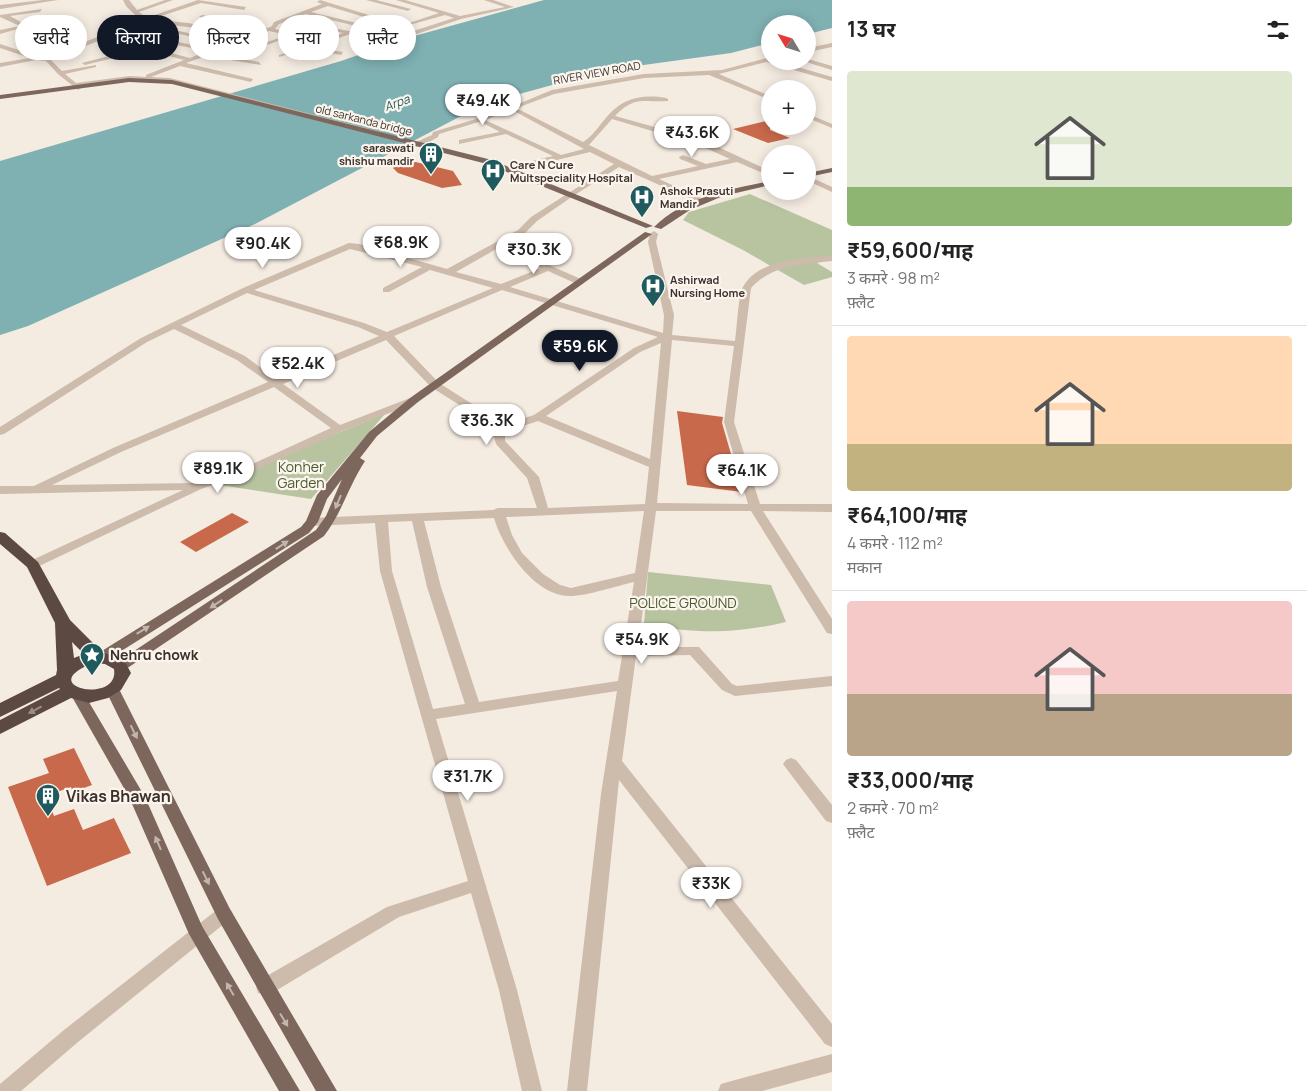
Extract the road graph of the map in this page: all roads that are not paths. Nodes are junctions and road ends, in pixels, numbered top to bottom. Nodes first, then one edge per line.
1 (56, 0) edge
2 (126, 0) edge
3 (170, 0) edge
4 (220, 0) edge
5 (316, 0) edge
6 (369, 0) edge
7 (399, 0) edge
8 (487, 0) edge
9 (202, 1) edge
10 (19, 2) edge
11 (236, 4) dead end
12 (328, 4) junction
13 (418, 6) junction
14 (0, 7) edge
15 (244, 8) dead end
16 (40, 10) dead end
17 (134, 12) junction
18 (305, 12) junction
19 (446, 13) junction
20 (138, 15) edge
21 (159, 15) edge
22 (364, 15) edge
23 (2, 16) edge
24 (460, 18) junction
25 (349, 22) edge
26 (416, 22) edge
27 (269, 30) joint
28 (0, 32) edge
29 (278, 32) edge
30 (416, 32) edge
31 (832, 45) edge
32 (0, 46) edge
33 (816, 48) edge
34 (15, 51) edge
35 (15, 54) edge
36 (7, 56) dead end
37 (97, 59) edge
38 (828, 59) dead end
39 (26, 60) edge
40 (48, 60) edge
41 (119, 60) edge
42 (192, 60) edge
43 (238, 60) edge
44 (816, 61) edge
45 (761, 62) edge
46 (181, 64) junction
47 (259, 64) dead end
48 (816, 64) edge
49 (0, 65) edge
50 (92, 66) junction
51 (832, 68) edge
52 (804, 70) edge
53 (60, 73) junction
54 (711, 73) junction
55 (682, 74) junction
56 (143, 78) junction
57 (832, 78) edge
58 (251, 80) dead end
59 (76, 86) junction
60 (761, 94) edge
61 (0, 98) edge
62 (666, 100) dead end
63 (518, 111) junction
64 (612, 117) junction
65 (816, 119) edge
66 (485, 122) junction
67 (832, 126) edge
68 (508, 132) junction
69 (436, 136) junction
70 (462, 142) dead end
71 (420, 144) junction
72 (405, 145) junction
73 (584, 145) junction
74 (592, 149) junction
75 (560, 157) junction
76 (683, 157) dead end
77 (738, 159) junction
78 (619, 164) junction
79 (704, 166) junction
80 (511, 169) junction
81 (761, 170) edge
82 (832, 170) edge
83 (816, 175) edge
84 (651, 179) junction
85 (816, 181) edge
86 (761, 185) edge
87 (832, 190) edge
88 (568, 196) junction
89 (702, 202) junction
90 (650, 230) junction
91 (498, 245) junction
92 (832, 258) edge
93 (427, 268) junction
94 (547, 268) junction
95 (447, 273) junction
96 (580, 282) junction
97 (502, 288) junction
98 (246, 290) junction
99 (386, 290) dead end
100 (554, 302) junction
101 (173, 325) junction
102 (388, 336) junction
103 (667, 337) junction
104 (739, 344) junction
105 (278, 384) junction
106 (435, 385) junction
107 (414, 400) junction
108 (538, 417) junction
109 (339, 429) junction
110 (380, 430) junction
111 (499, 430) junction
112 (0, 432) edge
113 (655, 465) junction
114 (200, 486) junction
115 (38, 487) junction
116 (0, 490) edge
117 (651, 507) junction
118 (832, 508) edge
119 (756, 509) junction
120 (543, 510) junction
121 (498, 512) junction
122 (418, 516) junction
123 (380, 518) junction
124 (312, 522) junction
125 (330, 522) junction
126 (0, 536) edge
127 (33, 565) junction
128 (641, 576) junction
129 (63, 623) junction
130 (832, 630) edge
131 (630, 652) junction
132 (99, 657) junction
133 (122, 666) junction
134 (832, 681) edge
135 (69, 684) junction
136 (625, 685) junction
137 (112, 689) junction
138 (473, 706) junction
139 (0, 711) edge
140 (427, 714) junction
141 (0, 728) edge
142 (613, 761) junction
143 (791, 764) dead end
144 (832, 817) edge
145 (476, 884) junction
146 (224, 914) junction
147 (198, 934) junction
148 (264, 987) junction
149 (832, 1038) edge
150 (832, 1063) edge
151 (6, 1091) edge
152 (290, 1091) edge
153 (327, 1091) edge
154 (532, 1091) edge
155 (577, 1091) edge
156 (728, 1091) edge

1 - 10 street
2 - 17 street
3 - 17 street
4 - 11 street
5 - 12 street
6 - 13 street
7 - 13 street
8 - 24 street
9 - 15 street
9 - 21 street
10 - 14 street
12 - 18 street
12 - 22 street
13 - 19 street
16 - 23 street
17 - 20 street
18 - 25 street
18 - 27 street
19 - 24 street
19 - 26 street
23 - 28 street
24 - 30 street
27 - 29 street
31 - 33 street
32 - 34 street
35 - 36 street
37 - 50 street
38 - 44 street
39 - 49 street
40 - 53 street
41 - 50 street
42 - 46 street
43 - 47 street
45 - 54 street, RIVER VIEW ROAD
46 - 56 street
46 - 58 street
48 - 51 street
50 - 53 street
52 - 57 street
53 - 59 street
54 - 55 street, RIVER VIEW ROAD
54 - 60 street
55 - 63 street, RIVER VIEW ROAD
55 - 69 street, RIVER VIEW ROAD
56 - 59 street
56 - 71 street
59 - 61 main road
59 - 72 main road
62 - 64 street
63 - 66 street, RIVER VIEW ROAD
63 - 73 street
64 - 73 street
64 - 77 street
65 - 67 street
66 - 68 street
66 - 69 street, RIVER VIEW ROAD
68 - 70 street
68 - 75 street
69 - 71 street, RIVER VIEW ROAD
71 - 72 main road, old sarkanda bridge
71 - 80 main road, old sarkanda bridge
72 - 88 main road
73 - 74 street
74 - 75 street
74 - 78 street
75 - 80 street
76 - 79 street
77 - 79 street
77 - 81 street
78 - 84 street
78 - 88 street
79 - 84 street
80 - 88 main road, old sarkanda bridge
82 - 83 main road
84 - 89 street
85 - 87 street
86 - 89 main road
88 - 90 main road
88 - 91 street
89 - 90 main road
90 - 96 main road
90 - 103 street
91 - 94 street
91 - 95 street
92 - 104 street
93 - 95 street
93 - 98 street
93 - 99 street
94 - 96 street
94 - 97 street
95 - 97 street
96 - 100 main road
97 - 100 street
97 - 102 street
98 - 101 street
98 - 102 street
100 - 103 street
100 - 106 main road
101 - 105 street
101 - 112 street
102 - 105 street
102 - 106 street
103 - 104 street
103 - 108 street
103 - 113 street
104 - 119 street
105 - 109 street
105 - 115 street
106 - 107 main road
106 - 111 street
107 - 109 street
107 - 110 main road
108 - 111 street
108 - 113 street
109 - 114 street
110 - 124 main road
110 -> 125 main road
111 - 120 street
113 - 117 street
114 - 115 street
114 - 127 street
115 - 116 street
117 - 119 street
117 - 120 street
117 - 128 street
118 - 119 street
119 - 130 street
120 - 121 street
121 - 122 street
121 - 128 street
122 - 123 street
122 - 138 street
123 - 125 street
123 - 140 street
124 - 125 street
132 -> 124 main road
125 -> 133 main road
126 - 127 highway
127 - 129 highway
128 - 131 street
129 - 132 highway
129 - 135 highway
131 - 134 street
131 - 136 street
132 - 133 highway
132 - 135 highway
133 - 137 highway
135 - 137 highway
135 - 139 highway
135 -> 141 highway
147 -> 135 main road
136 - 138 street
136 - 142 street
137 -> 146 main road
138 - 140 street
140 - 145 street
142 - 149 street
142 - 155 street
143 - 144 street
145 - 148 street
145 - 154 street
146 - 147 street
146 - 148 main road
147 - 151 street
152 -> 147 main road
148 -> 153 main road
150 - 156 street

